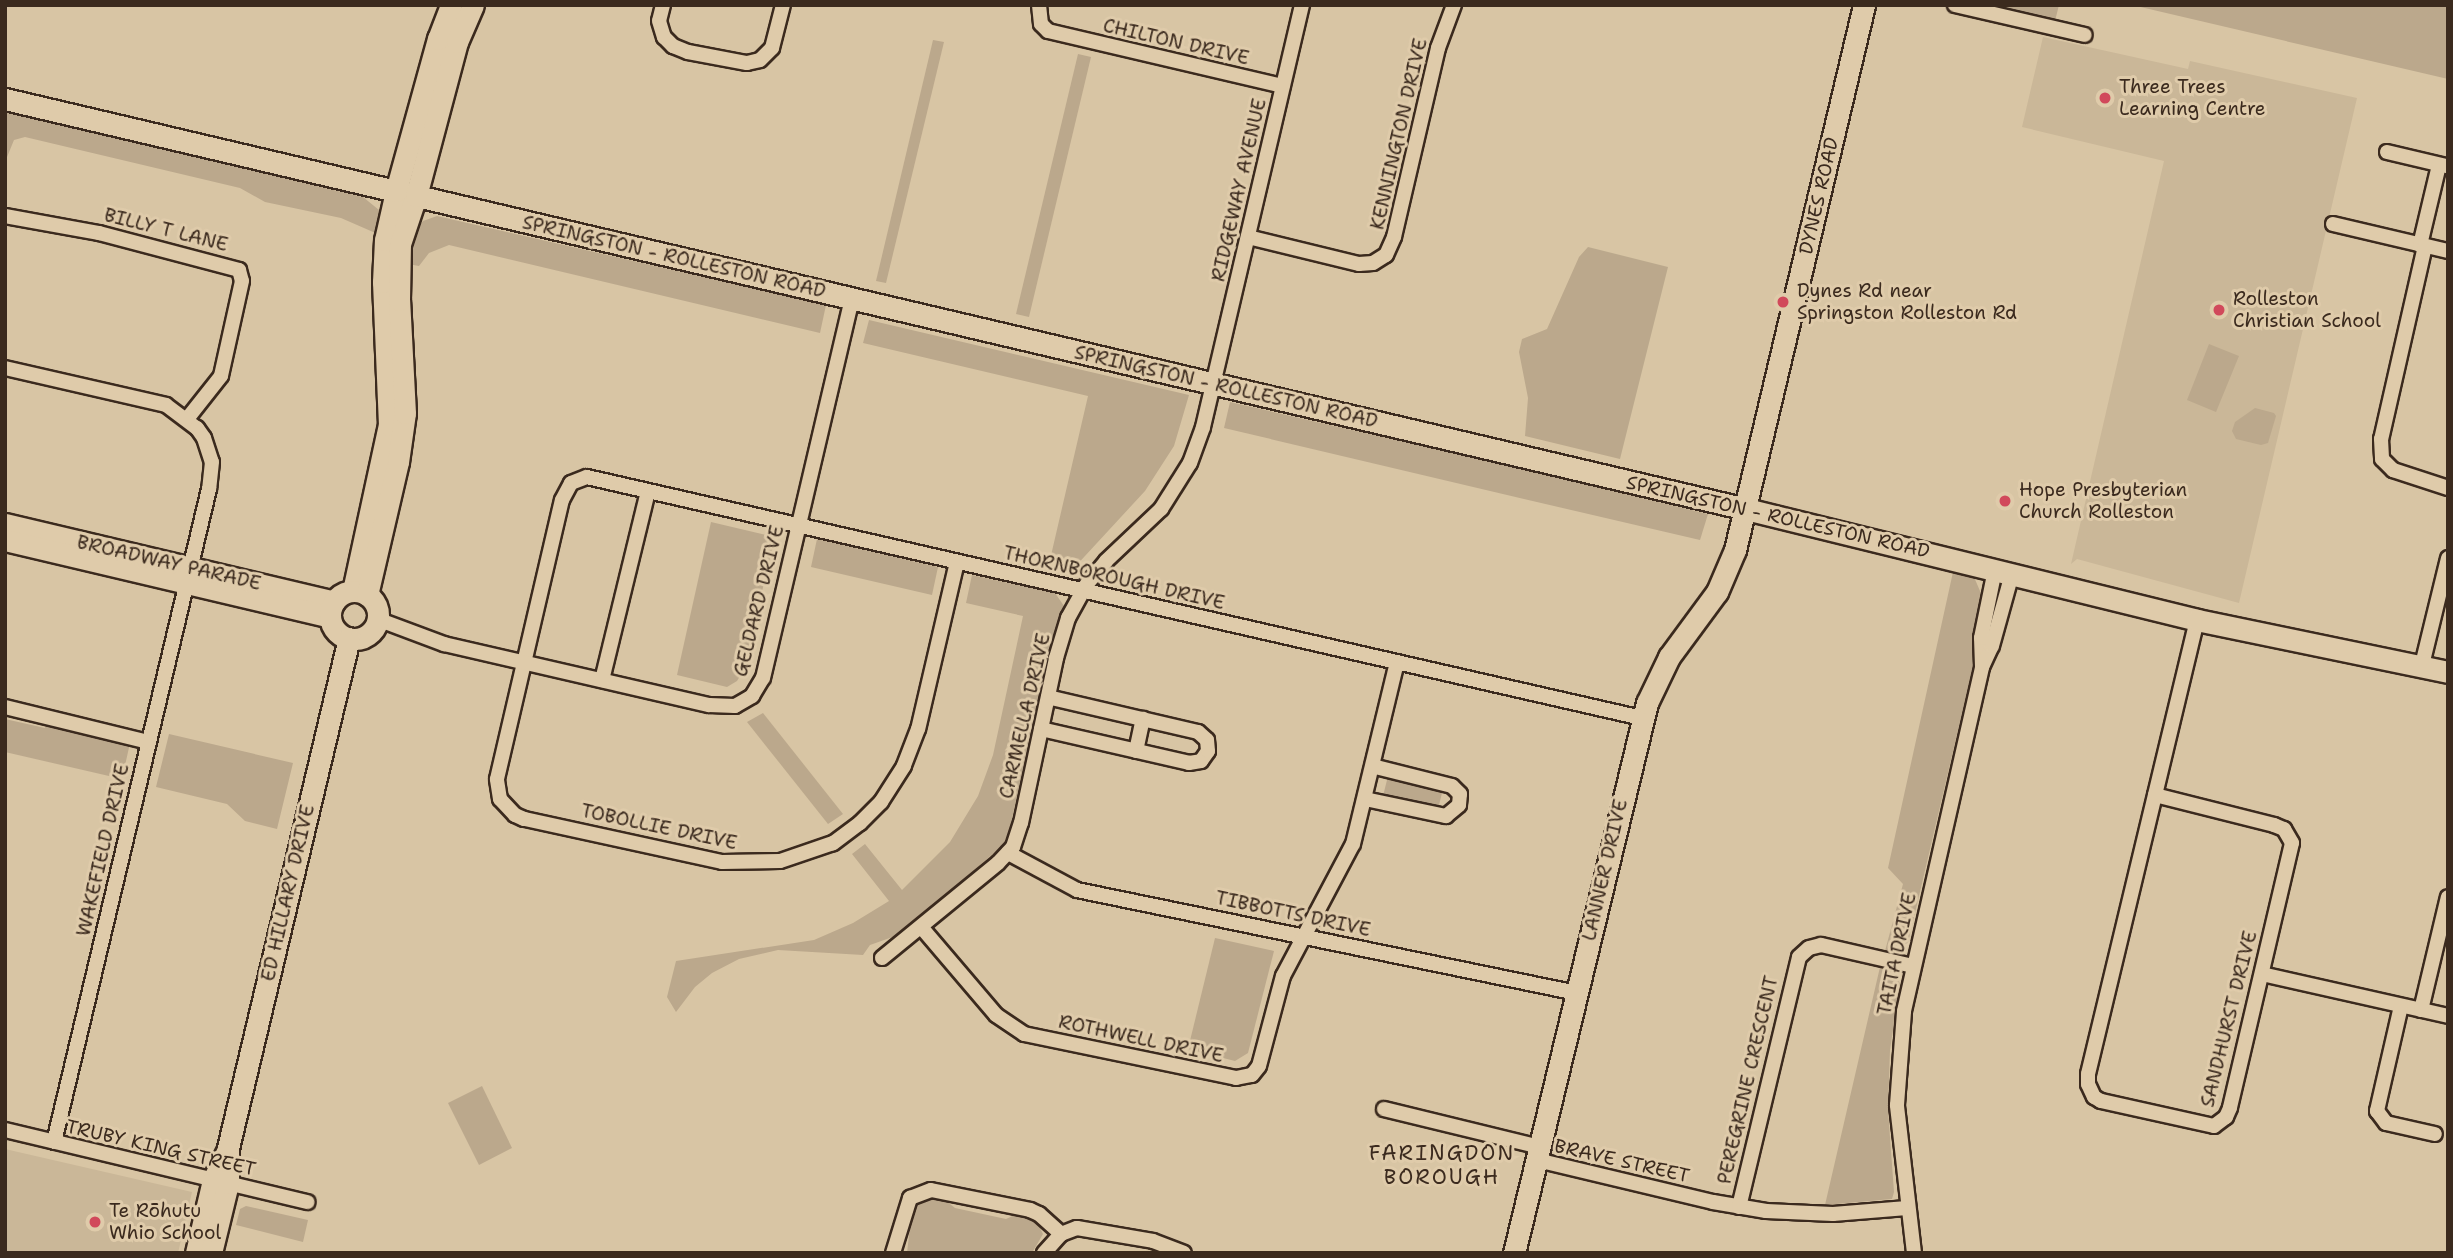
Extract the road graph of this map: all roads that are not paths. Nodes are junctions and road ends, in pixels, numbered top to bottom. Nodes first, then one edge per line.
1 (452, 5) edge
2 (473, 5) edge
3 (663, 5) edge
4 (783, 5) edge
5 (1040, 5) edge
6 (1302, 5) edge
7 (1454, 5) edge
8 (1864, 5) edge
9 (1955, 5) edge
10 (2085, 35) dead end
11 (1283, 86) junction
12 (5, 99) edge
13 (2387, 152) dead end
14 (2444, 166) edge
15 (406, 193) junction
16 (5, 216) edge
17 (2333, 224) dead end
18 (1248, 237) junction
19 (2423, 246) junction
20 (2448, 251) edge
21 (852, 299) junction
22 (5, 368) edge
23 (1213, 384) junction
24 (187, 419) junction
25 (577, 478) joint
26 (2448, 488) edge
27 (648, 492) junction
28 (1746, 509) junction
29 (5, 524) edge
30 (799, 525) junction
31 (5, 540) edge
32 (2448, 558) edge
33 (957, 562) junction
34 (2004, 572) junction
35 (188, 575) junction
36 (1082, 591) junction
37 (360, 593) junction
38 (332, 609) junction
39 (377, 619) junction
40 (2197, 620) junction
41 (349, 638) junction
42 (524, 662) junction
43 (1397, 662) junction
44 (2422, 665) junction
45 (2448, 672) edge
46 (602, 680) junction
47 (1048, 697) junction
48 (5, 707) edge
49 (1642, 718) junction
50 (1143, 719) junction
51 (1041, 729) junction
52 (149, 742) junction
53 (1136, 751) junction
54 (1372, 766) junction
55 (2155, 795) junction
56 (1365, 799) junction
57 (1008, 853) junction
58 (2448, 897) edge
59 (922, 928) junction
60 (1304, 936) junction
61 (882, 958) dead end
62 (1913, 966) junction
63 (2262, 974) junction
64 (1577, 993) junction
65 (2401, 1006) junction
66 (2421, 1010) junction
67 (2448, 1016) edge
68 (1384, 1109) dead end
69 (5, 1130) edge
70 (2435, 1133) dead end
71 (54, 1142) junction
72 (1538, 1154) junction
73 (220, 1181) junction
74 (308, 1202) dead end
75 (1739, 1207) junction
76 (1907, 1208) junction
77 (1061, 1234) junction
78 (196, 1253) edge
79 (211, 1253) edge
80 (894, 1253) edge
81 (1044, 1253) edge
82 (1184, 1253) edge
83 (1514, 1253) edge
84 (1914, 1253) edge

1 - 15 street
2 - 15 street
3 - 4 street
5 - 11 street, CHILTON DRIVE
6 - 11 street, RIDGEWAY AVENUE
7 - 18 street, KENNINGTON DRIVE
8 - 28 street, DYNES ROAD
9 - 10 street
11 - 18 street, RIDGEWAY AVENUE
12 - 15 street, SPRINGSTON - ROLLESTON ROAD
13 - 14 street
14 - 19 street
15 - 21 street, SPRINGSTON - ROLLESTON ROAD
15 - 37 street
16 - 24 street, BILLY T LANE
17 - 19 street
18 - 23 street, RIDGEWAY AVENUE
19 - 20 street
19 - 26 street
21 - 23 street, SPRINGSTON - ROLLESTON ROAD
21 - 30 street, GELDARD DRIVE
22 - 24 street
23 - 28 street, SPRINGSTON - ROLLESTON ROAD
23 - 36 street, CARMELLA DRIVE
24 - 35 street, WAKEFIELD DRIVE
25 - 27 street, THORNBOROUGH DRIVE
25 - 42 street, TOBOLLIE DRIVE
27 - 30 street, THORNBOROUGH DRIVE
27 - 46 street
28 - 34 street, SPRINGSTON - ROLLESTON ROAD
28 - 49 street, LANNER DRIVE
29 - 35 street, BROADWAY PARADE
30 - 33 street, THORNBOROUGH DRIVE
30 - 46 street, GELDARD DRIVE
31 - 35 street, BROADWAY PARADE
32 - 44 street
33 - 36 street, THORNBOROUGH DRIVE
33 - 42 street, TOBOLLIE DRIVE
34 - 40 street, SPRINGSTON - ROLLESTON ROAD
34 - 62 street, TAITA DRIVE
35 - 38 street, BROADWAY PARADE
35 - 52 street, WAKEFIELD DRIVE
36 - 43 street, THORNBOROUGH DRIVE
36 - 47 street, CARMELLA DRIVE
37 - 38 street
37 - 39 street
38 - 41 street
39 - 41 street
39 - 42 street, GELDARD DRIVE
40 - 44 street, SPRINGSTON - ROLLESTON ROAD
40 - 55 street, SANDHURST DRIVE
41 - 73 street, ED HILLARY DRIVE
42 - 46 street, GELDARD DRIVE
43 - 49 street, THORNBOROUGH DRIVE
43 - 54 street, ROTHWELL DRIVE
44 - 45 street, SPRINGSTON - ROLLESTON ROAD
47 - 50 street
47 - 51 street, CARMELLA DRIVE
48 - 52 street
49 - 64 street, LANNER DRIVE
50 - 53 street
50 - 53 street
51 - 53 street
51 - 57 street, CARMELLA DRIVE
52 - 71 street, WAKEFIELD DRIVE
54 - 56 street, ROTHWELL DRIVE
54 - 56 street
55 - 63 street, SANDHURST DRIVE
55 - 63 street, SANDHURST DRIVE
56 - 60 street, ROTHWELL DRIVE
57 - 59 street, CARMELLA DRIVE
57 - 60 street, TIBBOTTS DRIVE
58 - 66 street
59 - 60 street, ROTHWELL DRIVE
59 - 61 street, CARMELLA DRIVE
60 - 64 street, TIBBOTTS DRIVE
62 - 75 street, PEREGRINE CRESCENT
62 - 76 street, TAITA DRIVE
63 - 65 street
64 - 72 street, LANNER DRIVE
65 - 66 street
65 - 70 street
66 - 67 street
68 - 72 street, BRAVE STREET
69 - 71 street, TRUBY KING STREET
71 - 73 street, TRUBY KING STREET
72 - 75 street, BRAVE STREET
72 - 83 street, LANNER DRIVE
73 - 74 street, TRUBY KING STREET
73 - 78 street, ED HILLARY DRIVE
73 - 79 street, ED HILLARY DRIVE
75 - 76 street, BRAVE STREET
76 - 84 street, TAITA DRIVE
77 - 80 street
77 - 81 street
77 - 82 street

